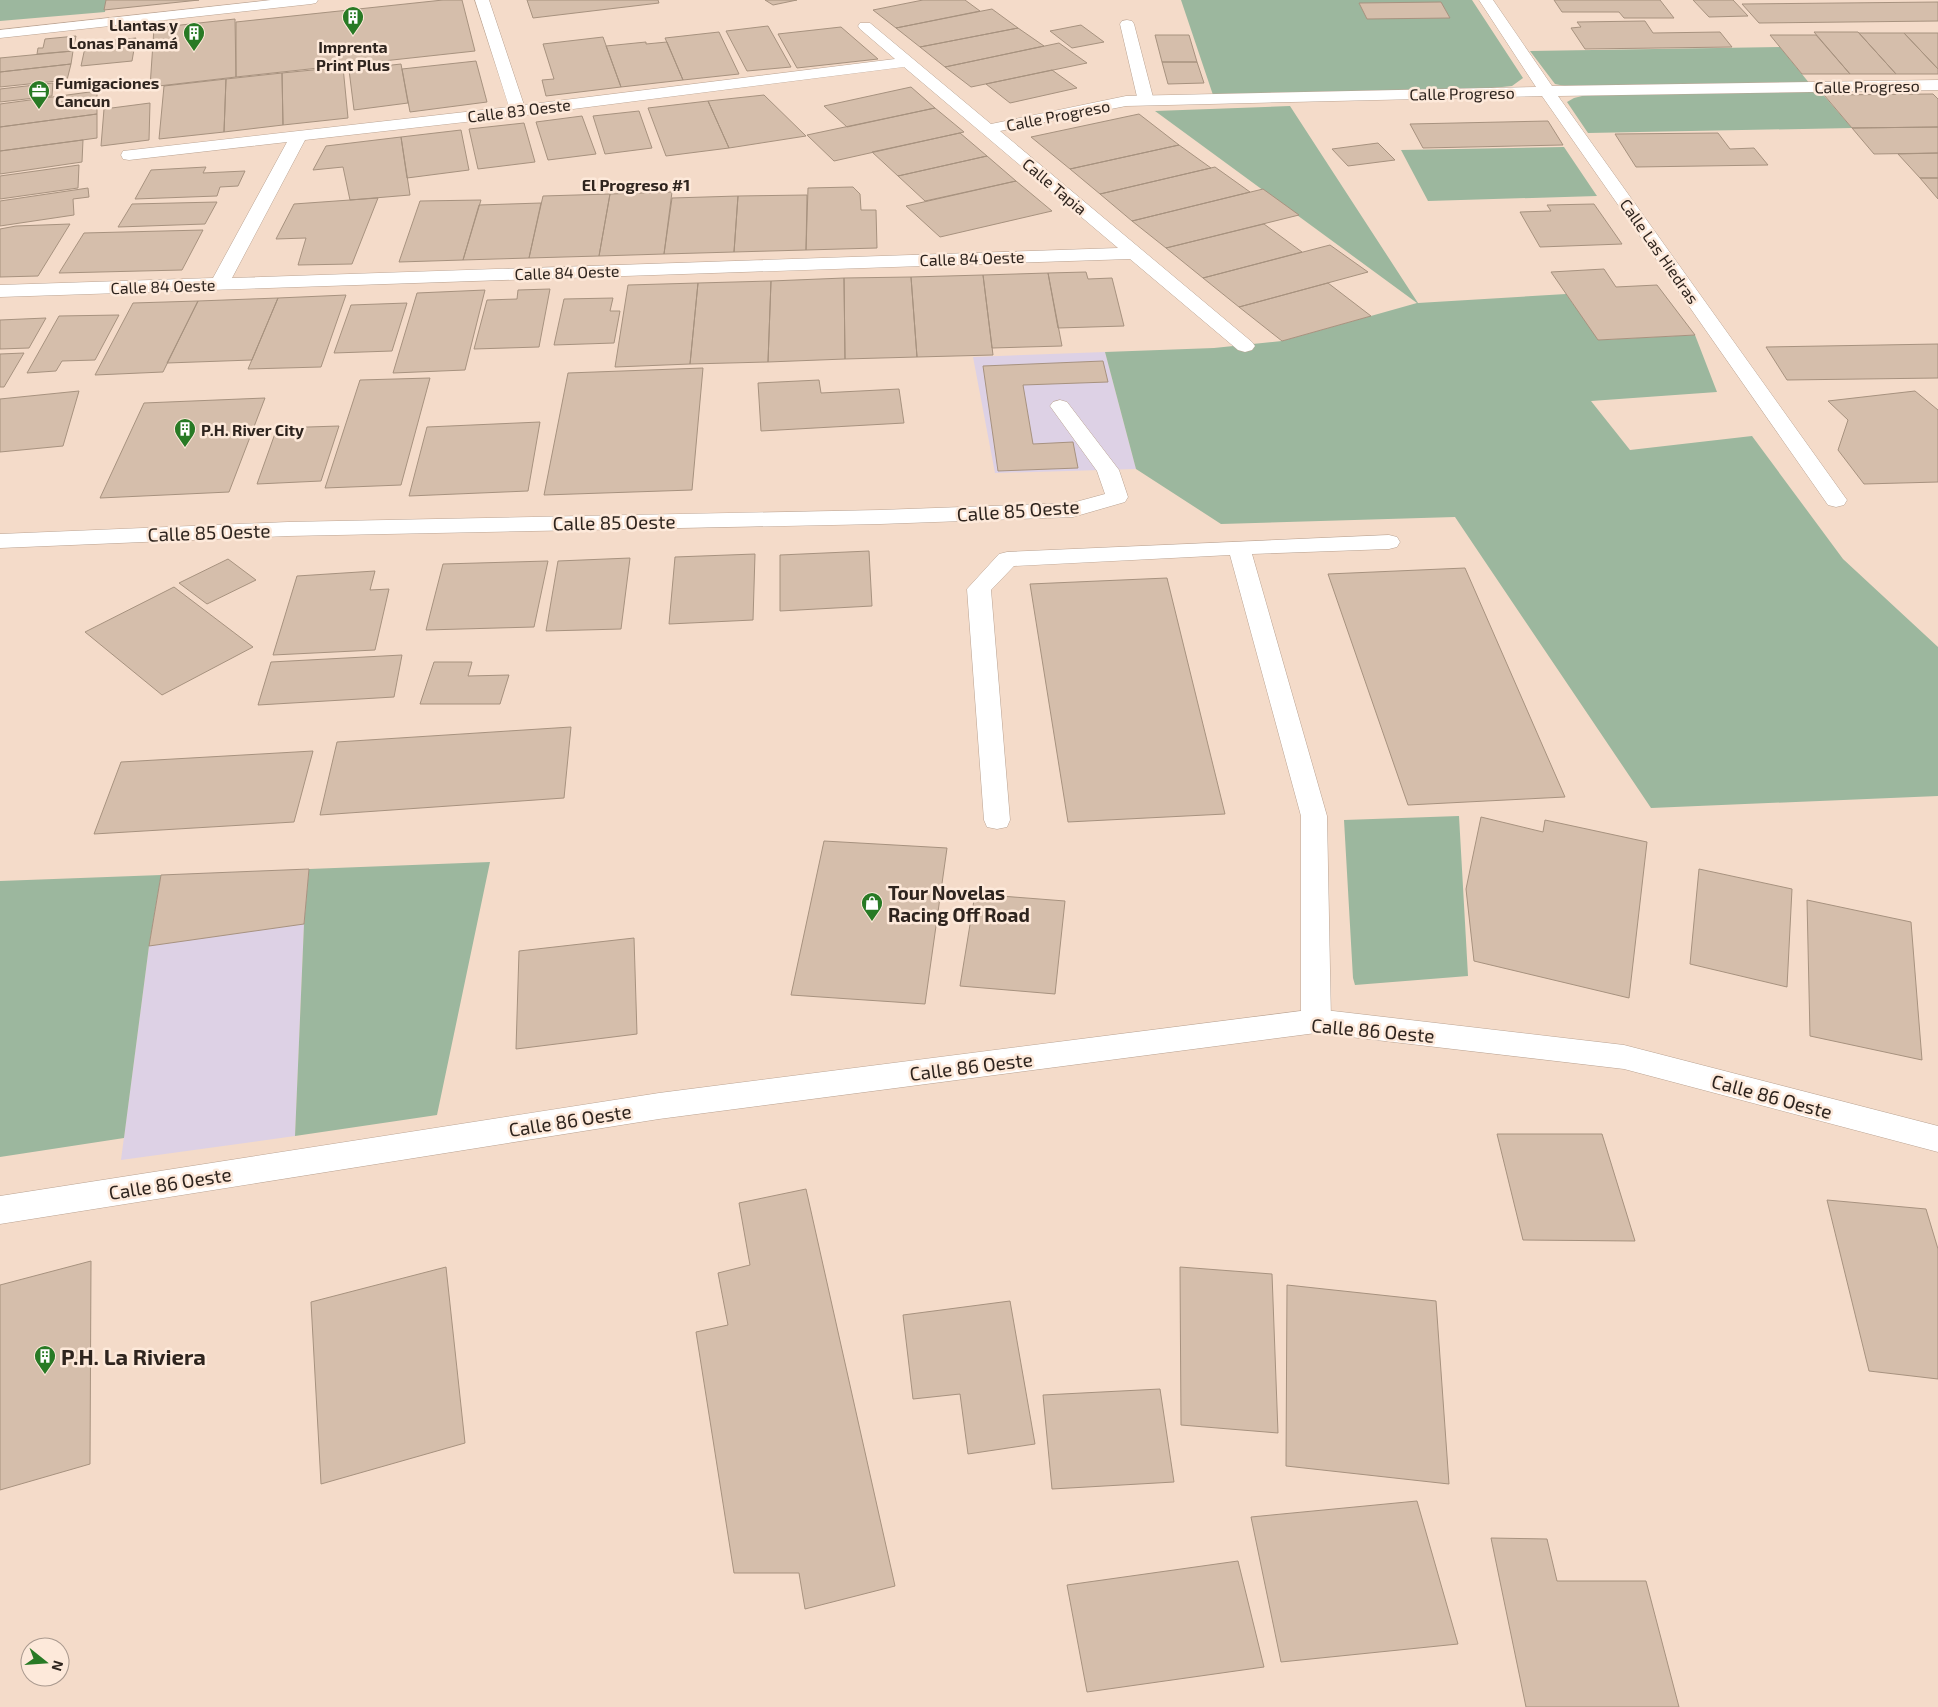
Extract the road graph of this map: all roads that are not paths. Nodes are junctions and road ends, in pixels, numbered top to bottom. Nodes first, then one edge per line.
1 (311, 0) edge
2 (482, 0) edge
3 (1486, 0) edge
4 (277, 2) edge
5 (1127, 24) dead end
6 (865, 26) dead end
7 (0, 34) edge
8 (908, 62) junction
9 (1938, 85) edge
10 (1547, 91) junction
11 (1146, 101) junction
12 (518, 111) junction
13 (988, 129) junction
14 (299, 136) junction
15 (129, 155) dead end
16 (1135, 253) junction
17 (219, 284) junction
18 (0, 291) edge
19 (1246, 346) dead end
20 (1060, 406) dead end
21 (1836, 500) dead end
22 (0, 542) edge
23 (1389, 542) dead end
24 (1239, 548) junction
25 (997, 820) dead end
26 (1316, 1021) junction
27 (1938, 1139) edge
28 (0, 1210) edge

1 - 4 street
2 - 12 street
3 - 10 street, Calle Las Hiedras
4 - 7 street
5 - 11 street
6 - 8 street, Calle Tapia
8 - 12 street, Calle 83 Oeste
8 - 13 street, Calle Tapia
9 - 10 street, Calle Progreso
10 - 11 street, Calle Progreso
10 - 21 street, Calle Las Hiedras
11 - 13 street, Calle Progreso
12 - 14 street, Calle 83 Oeste
13 - 16 street, Calle Tapia
14 - 15 street, Calle 83 Oeste
14 - 17 street
16 - 17 street, Calle 84 Oeste
16 - 19 street, Calle Tapia
17 - 18 street, Calle 84 Oeste
20 - 22 street, Calle 85 Oeste
23 - 24 street
24 - 25 street
24 - 26 street
26 - 27 street, Calle 86 Oeste
26 - 28 street, Calle 86 Oeste

